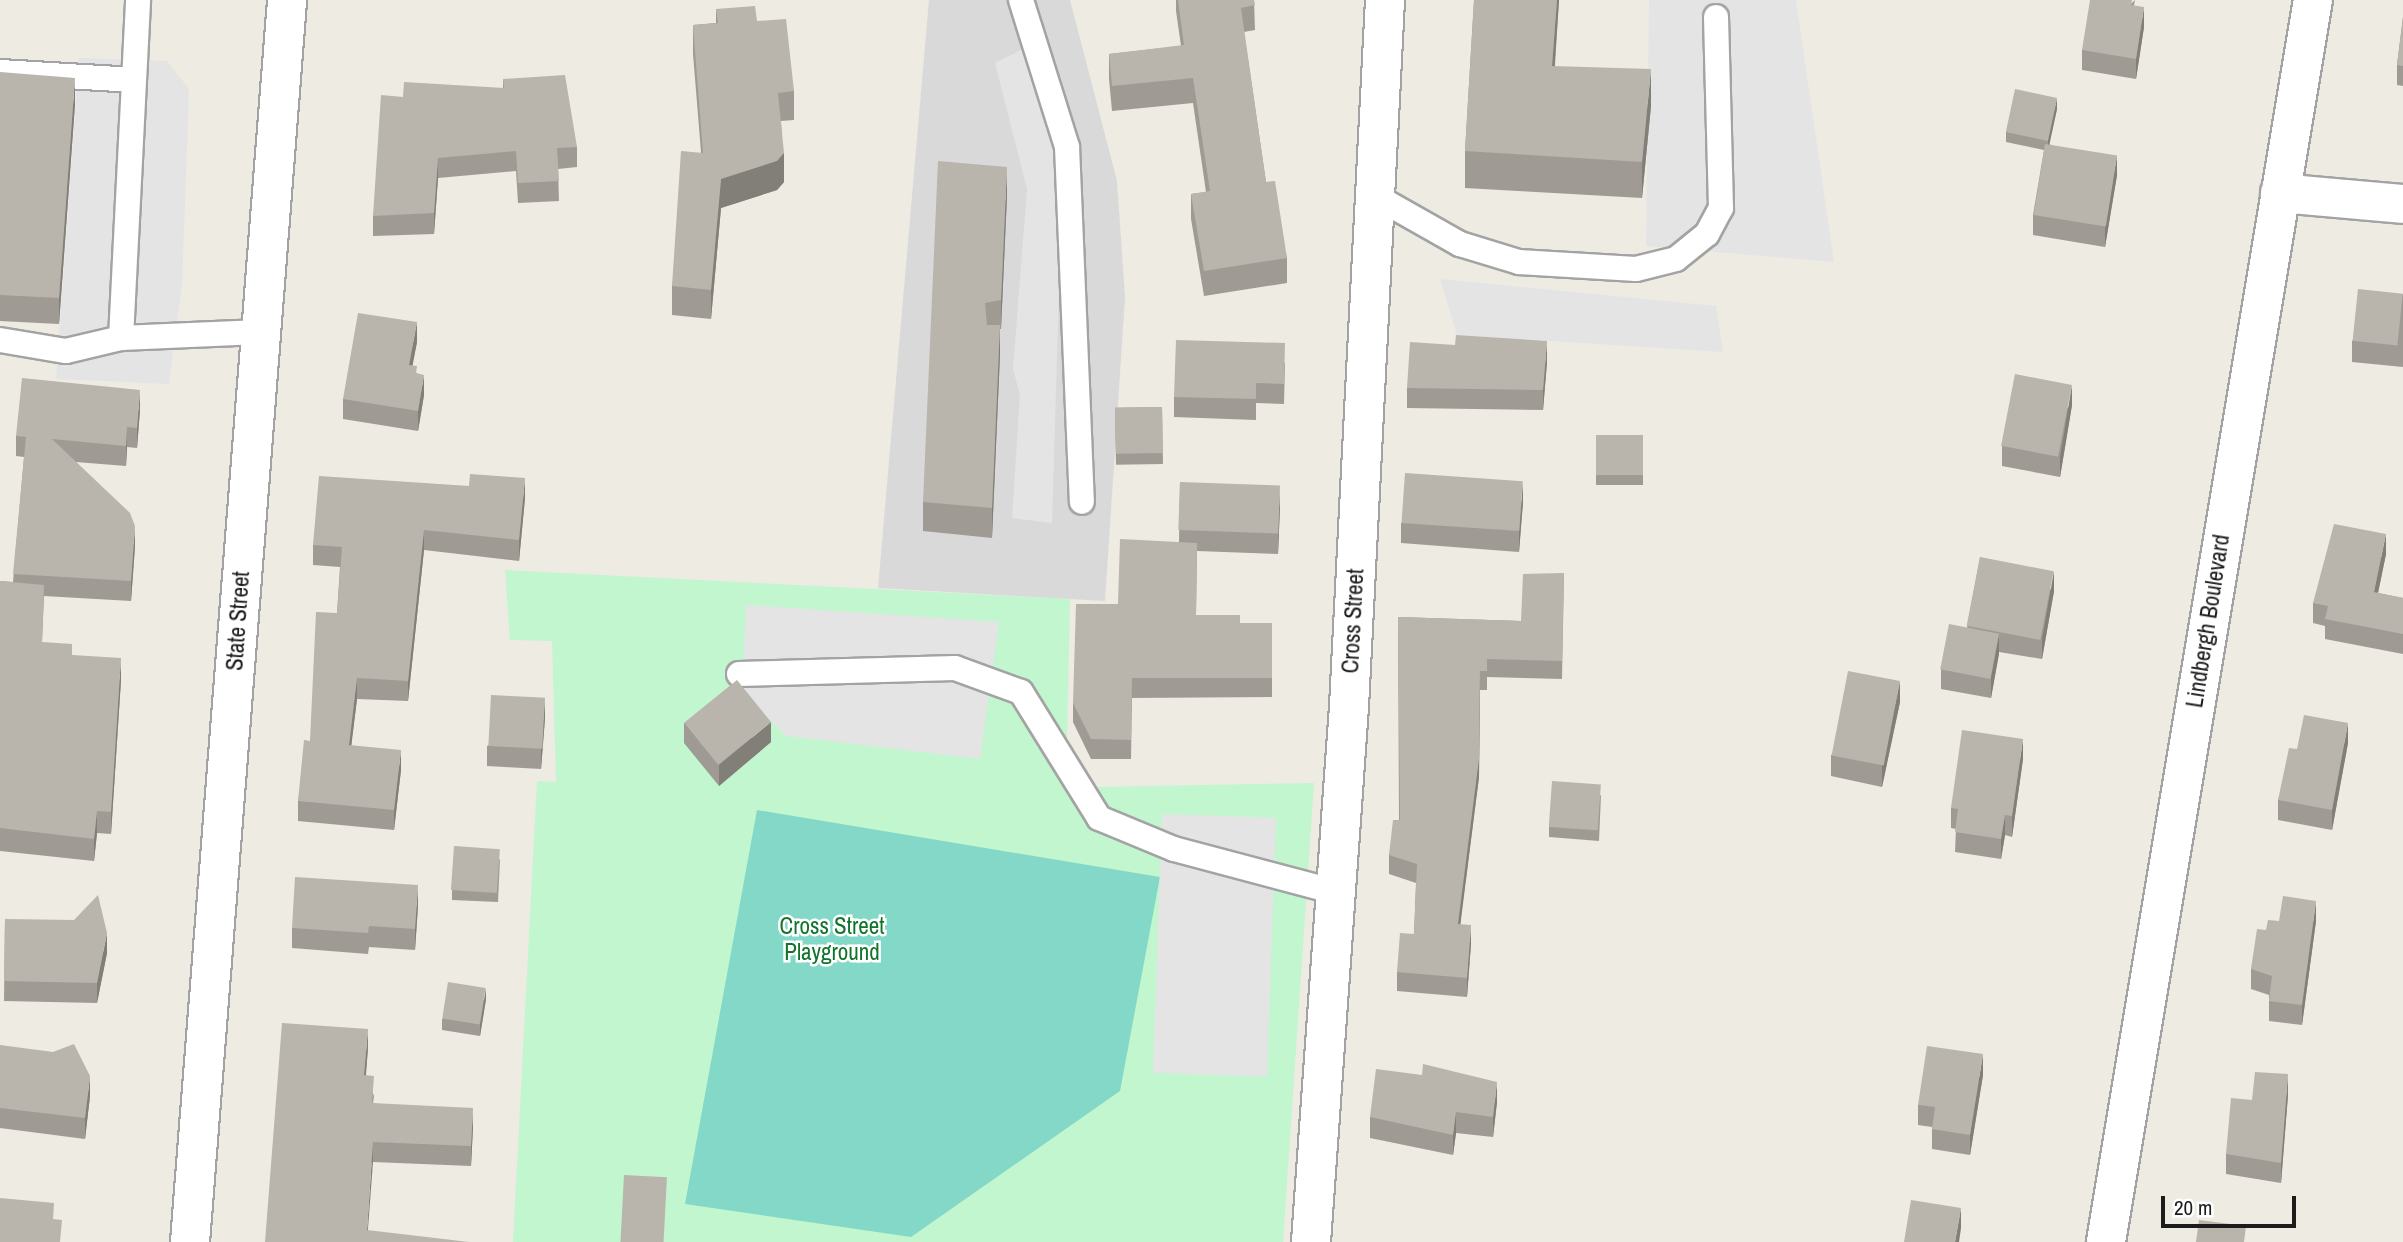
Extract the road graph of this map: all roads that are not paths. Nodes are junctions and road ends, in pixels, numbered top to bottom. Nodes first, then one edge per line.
1 (138, 0) edge
2 (287, 0) edge
3 (1021, 0) edge
4 (1385, 0) edge
5 (2313, 0) edge
6 (1716, 17) dead end
7 (0, 72) edge
8 (133, 80) junction
9 (2280, 193) junction
10 (1375, 196) junction
11 (2403, 204) edge
12 (260, 332) junction
13 (121, 338) junction
14 (0, 340) edge
15 (1082, 502) dead end
16 (739, 674) dead end
17 (1336, 892) junction
18 (190, 1242) edge
19 (1311, 1242) edge
20 (2106, 1242) edge

1 - 8 lane
2 - 12 street, State Street
3 - 15 lane
4 - 10 street, Cross Street
5 - 9 street, Lindbergh Boulevard
6 - 10 lane
7 - 8 lane
8 - 13 lane
9 - 11 street
9 - 20 street, Lindbergh Boulevard
10 - 17 street, Cross Street
12 - 13 lane
12 - 18 street, State Street
13 - 14 lane
16 - 17 lane
17 - 19 street, Cross Street

